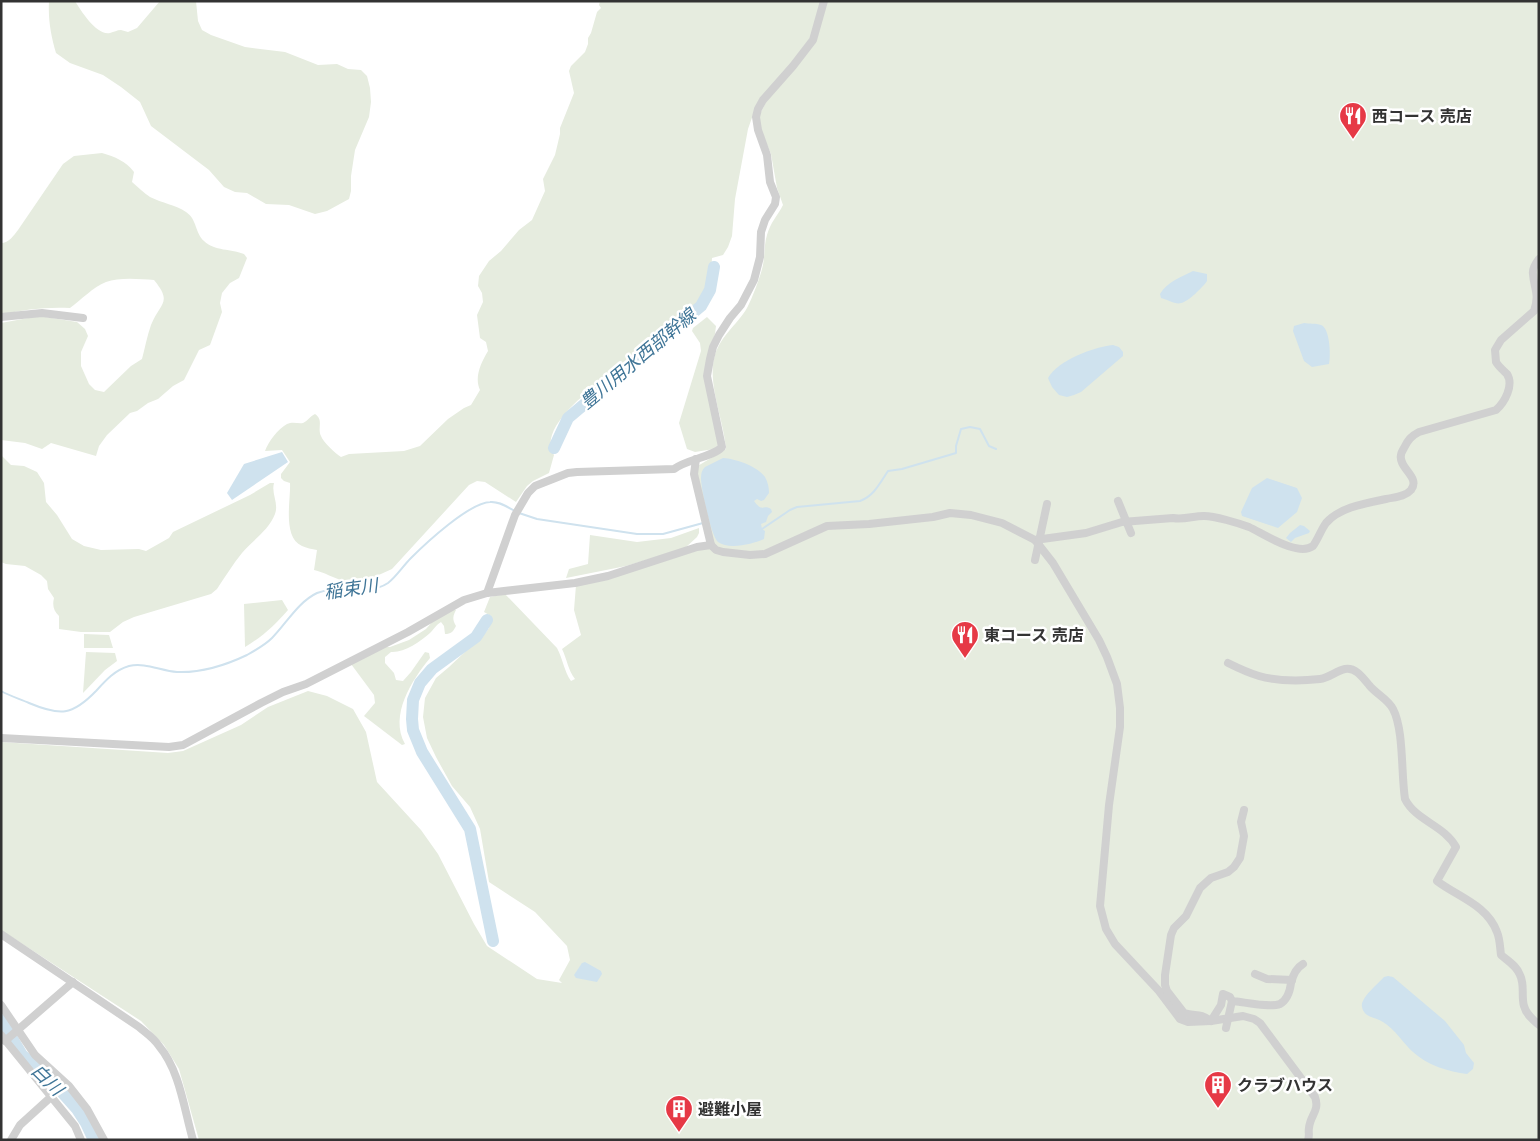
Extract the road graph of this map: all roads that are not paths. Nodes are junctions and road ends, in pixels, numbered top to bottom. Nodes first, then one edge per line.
1 (824, 1) edge
2 (1539, 259) edge
3 (1, 317) edge
4 (83, 318) dead end
5 (696, 459) junction
6 (1118, 501) dead end
7 (1047, 504) dead end
8 (1131, 533) dead end
9 (1035, 540) junction
10 (710, 545) junction
11 (1035, 560) dead end
12 (486, 593) junction
13 (1228, 663) dead end
14 (1, 738) edge
15 (1244, 810) dead end
16 (1, 934) edge
17 (1303, 964) dead end
18 (1254, 974) dead end
19 (1292, 980) junction
20 (73, 982) junction
21 (1232, 1001) junction
22 (1, 1005) edge
23 (1211, 1021) junction
24 (1539, 1025) edge
25 (1226, 1028) dead end
26 (17, 1029) junction
27 (2, 1038) edge
28 (52, 1096) junction
29 (11, 1140) edge
30 (81, 1140) edge
31 (104, 1140) edge
32 (192, 1140) edge
33 (1308, 1140) edge

1 - 5 street
2 - 9 street
3 - 4 street
5 - 10 street
5 - 12 street
6 - 8 street
7 - 11 street
9 - 10 street
9 - 23 street
10 - 12 street
12 - 14 street
13 - 24 street
15 - 23 street
16 - 20 street
17 - 19 street
18 - 19 street
19 - 21 street
20 - 26 street
20 - 32 street
21 - 23 street
21 - 25 street
22 - 26 street
23 - 33 street
26 - 27 street
26 - 31 street
27 - 28 street
28 - 29 street
28 - 30 street

